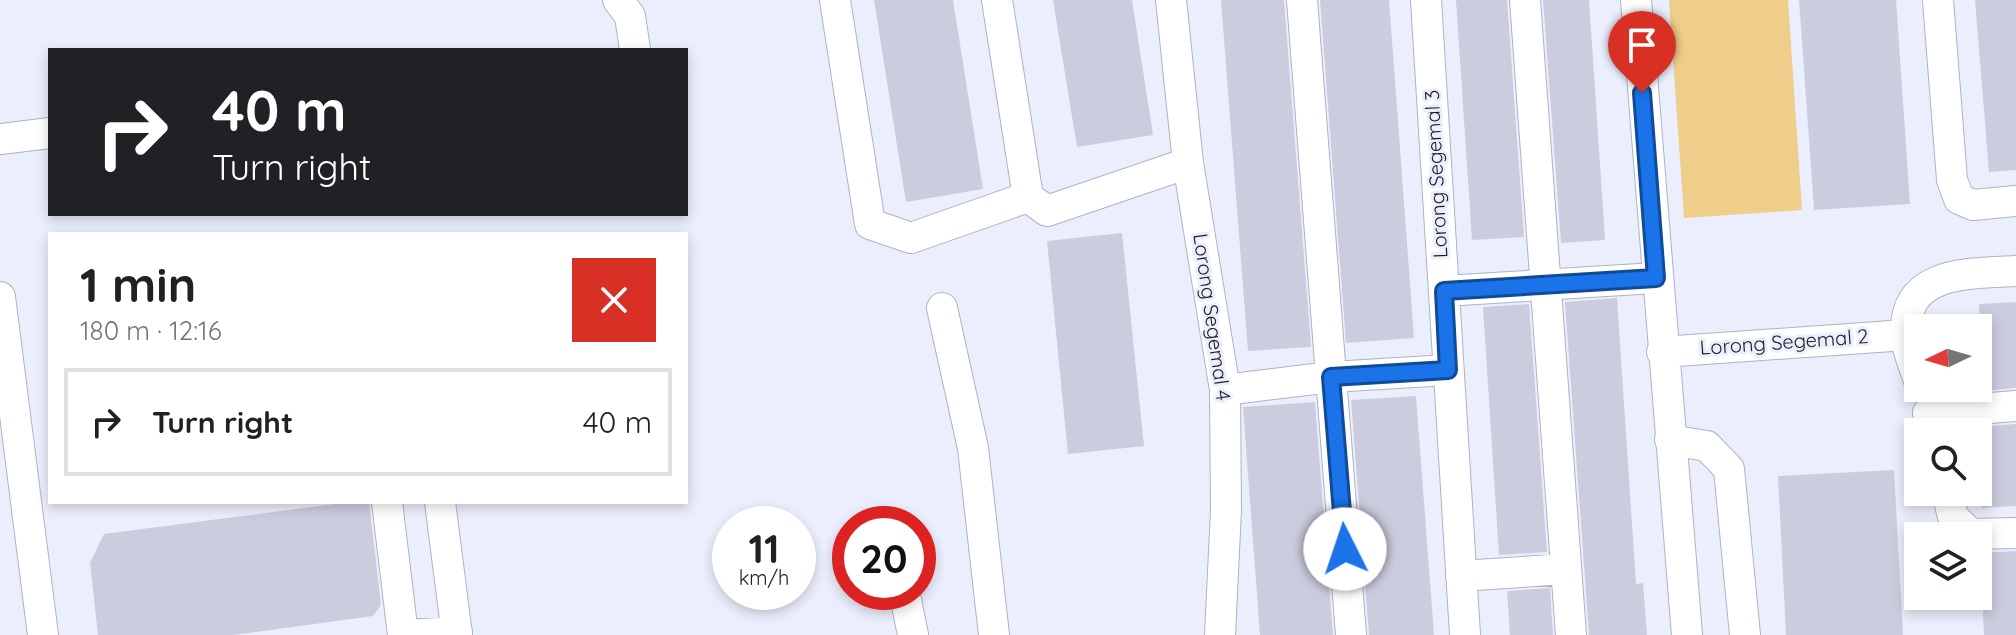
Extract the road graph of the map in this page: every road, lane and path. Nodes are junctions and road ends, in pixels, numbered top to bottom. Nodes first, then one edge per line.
1 (618, 0) edge
2 (835, 0) edge
3 (997, 0) edge
4 (1171, 0) edge
5 (1302, 0) edge
6 (1426, 0) edge
7 (1525, 0) edge
8 (1636, 0) edge
9 (1938, 0) edge
10 (635, 48) edge
11 (48, 133) edge
12 (0, 139) edge
13 (1188, 163) junction
14 (1028, 197) junction
15 (2016, 201) edge
16 (2016, 271) edge
17 (1656, 278) junction
18 (1545, 285) junction
19 (1444, 291) junction
20 (0, 297) edge
21 (942, 308) dead end
22 (1912, 314) edge
23 (1904, 321) edge
24 (1662, 352) junction
25 (1448, 370) junction
26 (1331, 377) junction
27 (1225, 390) junction
28 (2016, 406) edge
29 (1927, 411) edge
30 (1670, 440) junction
31 (38, 491) edge
32 (387, 504) edge
33 (440, 504) edge
34 (1950, 506) edge
35 (2016, 533) edge
36 (1566, 569) junction
37 (1461, 576) junction
38 (908, 610) edge
39 (457, 634) edge
40 (43, 635) edge
41 (405, 635) edge
42 (913, 635) edge
43 (994, 635) edge
44 (1220, 635) edge
45 (1351, 635) edge
46 (1465, 635) edge
47 (1571, 635) edge
48 (1687, 635) edge
49 (1745, 635) edge

1 - 10 street
2 - 14 street
3 - 14 street
4 - 13 street, Lorong Segemal 4
5 - 26 street
6 - 19 street, Lorong Segemal 3
7 - 18 street
8 - 17 street
9 - 15 street
11 - 12 street
13 - 14 street
13 - 27 street, Lorong Segemal 4
16 - 22 street
17 - 18 street
17 - 24 street
18 - 19 street
18 - 36 street
19 - 25 street, Lorong Segemal 3
20 - 31 street
21 - 43 street
23 - 24 street, Lorong Segemal 2
24 - 30 street
25 - 26 street
25 - 37 street, Lorong Segemal 3
26 - 27 street
26 - 45 street
27 - 44 street, Lorong Segemal 4
28 - 29 street
30 - 48 street
30 - 49 street
31 - 40 street
32 - 41 street
33 - 39 street
34 - 35 street
36 - 37 street
36 - 47 street
37 - 46 street, Lorong Segemal 3
38 - 42 street
39 - 41 street

